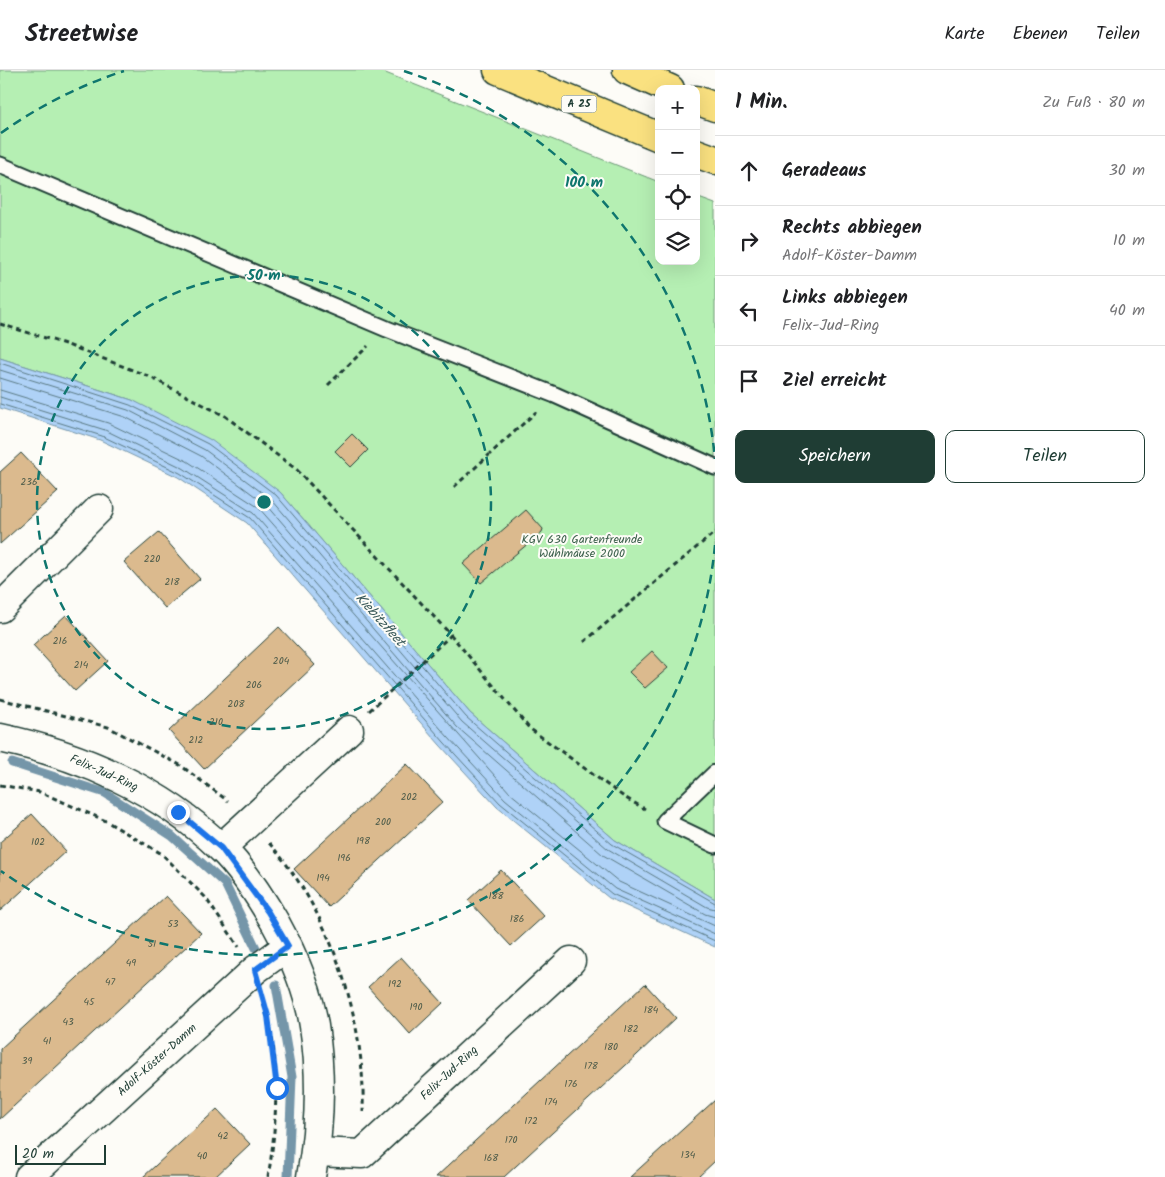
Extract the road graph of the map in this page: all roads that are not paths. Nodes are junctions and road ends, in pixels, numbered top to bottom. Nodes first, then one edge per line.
1 (498, 70) edge
2 (627, 70) edge
3 (661, 85) edge
4 (700, 102) edge
5 (715, 108) edge
6 (655, 135) edge
7 (700, 154) edge
8 (715, 160) edge
9 (0, 165) edge
10 (715, 467) edge
11 (99, 509) dead end
12 (0, 608) edge
13 (349, 730) dead end
14 (2, 741) edge
15 (715, 773) edge
16 (715, 845) edge
17 (221, 848) junction
18 (288, 946) junction
19 (571, 961) dead end
20 (314, 1165) edge
21 (28, 1177) edge

1 - 6 highway, A 25
2 - 3 highway
4 - 5 highway
7 - 8 highway
9 - 10 lane
11 - 12 street
13 - 17 street
14 - 17 street, Felix-Jud-Ring
15 - 16 lane
17 - 18 street, Felix-Jud-Ring
18 - 20 street, Felix-Jud-Ring
18 - 21 street, Adolf-Köster-Damm
19 - 20 street, Felix-Jud-Ring

